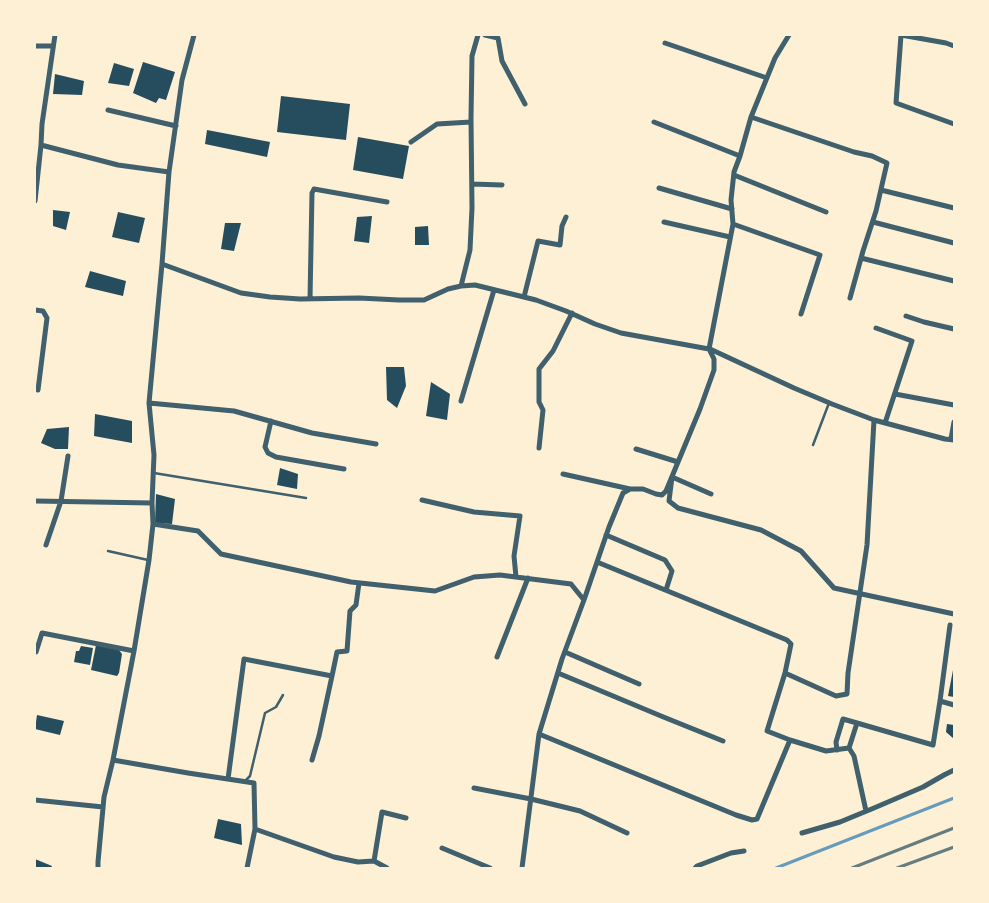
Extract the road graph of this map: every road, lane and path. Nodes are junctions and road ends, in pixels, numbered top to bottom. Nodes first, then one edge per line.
1 (55, 35) edge
2 (194, 35) edge
3 (478, 35) edge
4 (485, 35) edge
5 (789, 35) edge
6 (901, 35) edge
7 (665, 43) dead end
8 (35, 46) edge
9 (53, 46) junction
10 (954, 46) edge
11 (767, 78) junction
12 (525, 104) dead end
13 (108, 110) dead end
14 (750, 117) junction
15 (471, 122) junction
16 (654, 122) dead end
17 (954, 124) edge
18 (176, 126) junction
19 (411, 142) dead end
20 (41, 145) junction
21 (740, 156) junction
22 (169, 172) junction
23 (734, 176) junction
24 (472, 184) junction
25 (502, 185) dead end
26 (659, 188) dead end
27 (881, 190) junction
28 (35, 201) edge
29 (387, 202) dead end
30 (954, 208) edge
31 (732, 209) junction
32 (826, 212) dead end
33 (566, 217) dead end
34 (664, 222) dead end
35 (872, 222) junction
36 (733, 224) junction
37 (730, 237) junction
38 (954, 243) edge
39 (861, 258) junction
40 (162, 264) junction
41 (954, 281) edge
42 (461, 286) junction
43 (494, 290) junction
44 (524, 297) junction
45 (850, 298) dead end
46 (310, 299) junction
47 (35, 310) edge
48 (572, 313) junction
49 (801, 314) dead end
50 (906, 316) dead end
51 (876, 328) dead end
52 (954, 329) edge
53 (709, 349) junction
54 (38, 390) dead end
55 (895, 394) junction
56 (461, 401) dead end
57 (149, 403) junction
58 (829, 403) junction
59 (954, 405) edge
60 (874, 420) junction
61 (271, 421) junction
62 (954, 422) edge
63 (885, 423) junction
64 (953, 439) edge
65 (376, 444) dead end
66 (813, 445) dead end
67 (539, 448) dead end
68 (636, 449) dead end
69 (68, 456) dead end
70 (678, 462) junction
71 (344, 469) dead end
72 (154, 473) junction
73 (563, 474) dead end
74 (672, 477) junction
75 (630, 488) junction
76 (711, 494) dead end
77 (306, 498) dead end
78 (35, 500) edge
79 (422, 500) dead end
80 (61, 501) junction
81 (152, 503) junction
82 (153, 524) junction
83 (606, 535) junction
84 (46, 546) dead end
85 (108, 551) dead end
86 (150, 560) junction
87 (597, 562) junction
88 (516, 577) junction
89 (528, 578) junction
90 (359, 583) junction
91 (666, 590) junction
92 (859, 593) junction
93 (584, 600) junction
94 (954, 614) edge
95 (950, 625) dead end
96 (35, 630) edge
97 (42, 633) junction
98 (134, 651) junction
99 (36, 652) edge
100 (565, 652) junction
101 (497, 657) dead end
102 (558, 673) junction
103 (785, 673) junction
104 (332, 676) junction
105 (639, 684) dead end
106 (283, 695) dead end
107 (940, 701) junction
108 (954, 706) edge
109 (857, 723) junction
110 (539, 734) junction
111 (790, 740) junction
112 (723, 741) dead end
113 (849, 748) junction
114 (836, 750) junction
115 (113, 760) junction
116 (312, 760) dead end
117 (954, 770) edge
118 (228, 779) junction
119 (245, 781) junction
120 (474, 788) dead end
121 (531, 799) junction
122 (35, 800) edge
123 (103, 807) junction
124 (866, 811) junction
125 (406, 818) dead end
126 (255, 830) junction
127 (627, 833) dead end
128 (802, 833) dead end
129 (442, 848) dead end
130 (744, 851) dead end
131 (374, 861) junction
132 (358, 862) junction
133 (98, 868) edge
134 (247, 868) edge
135 (356, 868) edge
136 (387, 868) edge
137 (490, 868) edge
138 (522, 868) edge
139 (695, 868) edge

1 - 9 street
2 - 18 street
3 - 15 street
4 - 12 street
5 - 11 street
6 - 10 street
6 - 17 street
7 - 11 street
8 - 9 street
9 - 20 street
11 - 14 street
13 - 18 street
14 - 21 street
14 - 27 street
15 - 19 street
15 - 24 street
16 - 21 street
18 - 22 street
20 - 22 street
20 - 28 street
21 - 23 street
22 - 40 street
23 - 31 street
23 - 32 street
24 - 25 street
24 - 42 street
26 - 31 street
27 - 30 street
27 - 35 street
29 - 46 street
31 - 36 street
33 - 44 street
34 - 37 street
35 - 38 street
35 - 39 street
36 - 37 street
36 - 49 street
37 - 53 street
39 - 41 street
39 - 45 street
40 - 46 street
40 - 57 street
42 - 43 street
42 - 46 street
43 - 44 street
43 - 56 street
44 - 48 street
47 - 54 street
48 - 53 street
48 - 67 street
50 - 52 street
51 - 55 street
53 - 58 street
53 - 70 street
55 - 59 street
55 - 63 street
57 - 61 street
57 - 72 street
58 - 60 street
58 - 66 lane
60 - 63 street
60 - 92 street
61 - 65 street
61 - 71 street
62 - 64 street
63 - 64 street
68 - 70 street
69 - 80 street
70 - 74 street
72 - 77 lane
72 - 81 street
73 - 75 street
74 - 75 street
74 - 76 street
74 - 92 street
75 - 83 street
78 - 80 street
79 - 88 street
80 - 81 street
80 - 84 street
81 - 82 street
82 - 86 street
82 - 90 street
83 - 87 street
83 - 91 street
85 - 86 lane
86 - 98 street
87 - 91 street
87 - 93 street
88 - 89 street
88 - 90 street
89 - 93 street
89 - 101 street
90 - 104 street
91 - 103 street
92 - 94 street
92 - 103 street
93 - 100 street
95 - 107 street
96 - 97 street
97 - 98 street
97 - 99 street
98 - 115 street
100 - 102 street
100 - 105 street
102 - 110 street
102 - 112 street
103 - 111 street
104 - 116 street
104 - 118 street
106 - 119 lane
107 - 108 street
107 - 109 street
109 - 113 street
109 - 114 street
110 - 111 street
110 - 121 street
111 - 114 street
113 - 114 street
113 - 124 street
115 - 118 street
115 - 123 street
117 - 124 street
118 - 119 street
119 - 126 street
120 - 121 street
121 - 127 street
121 - 138 street
122 - 123 street
123 - 133 street
124 - 128 street
125 - 131 street
126 - 132 street
126 - 134 street
129 - 137 street
130 - 139 street
131 - 132 street
131 - 136 street
132 - 135 street

